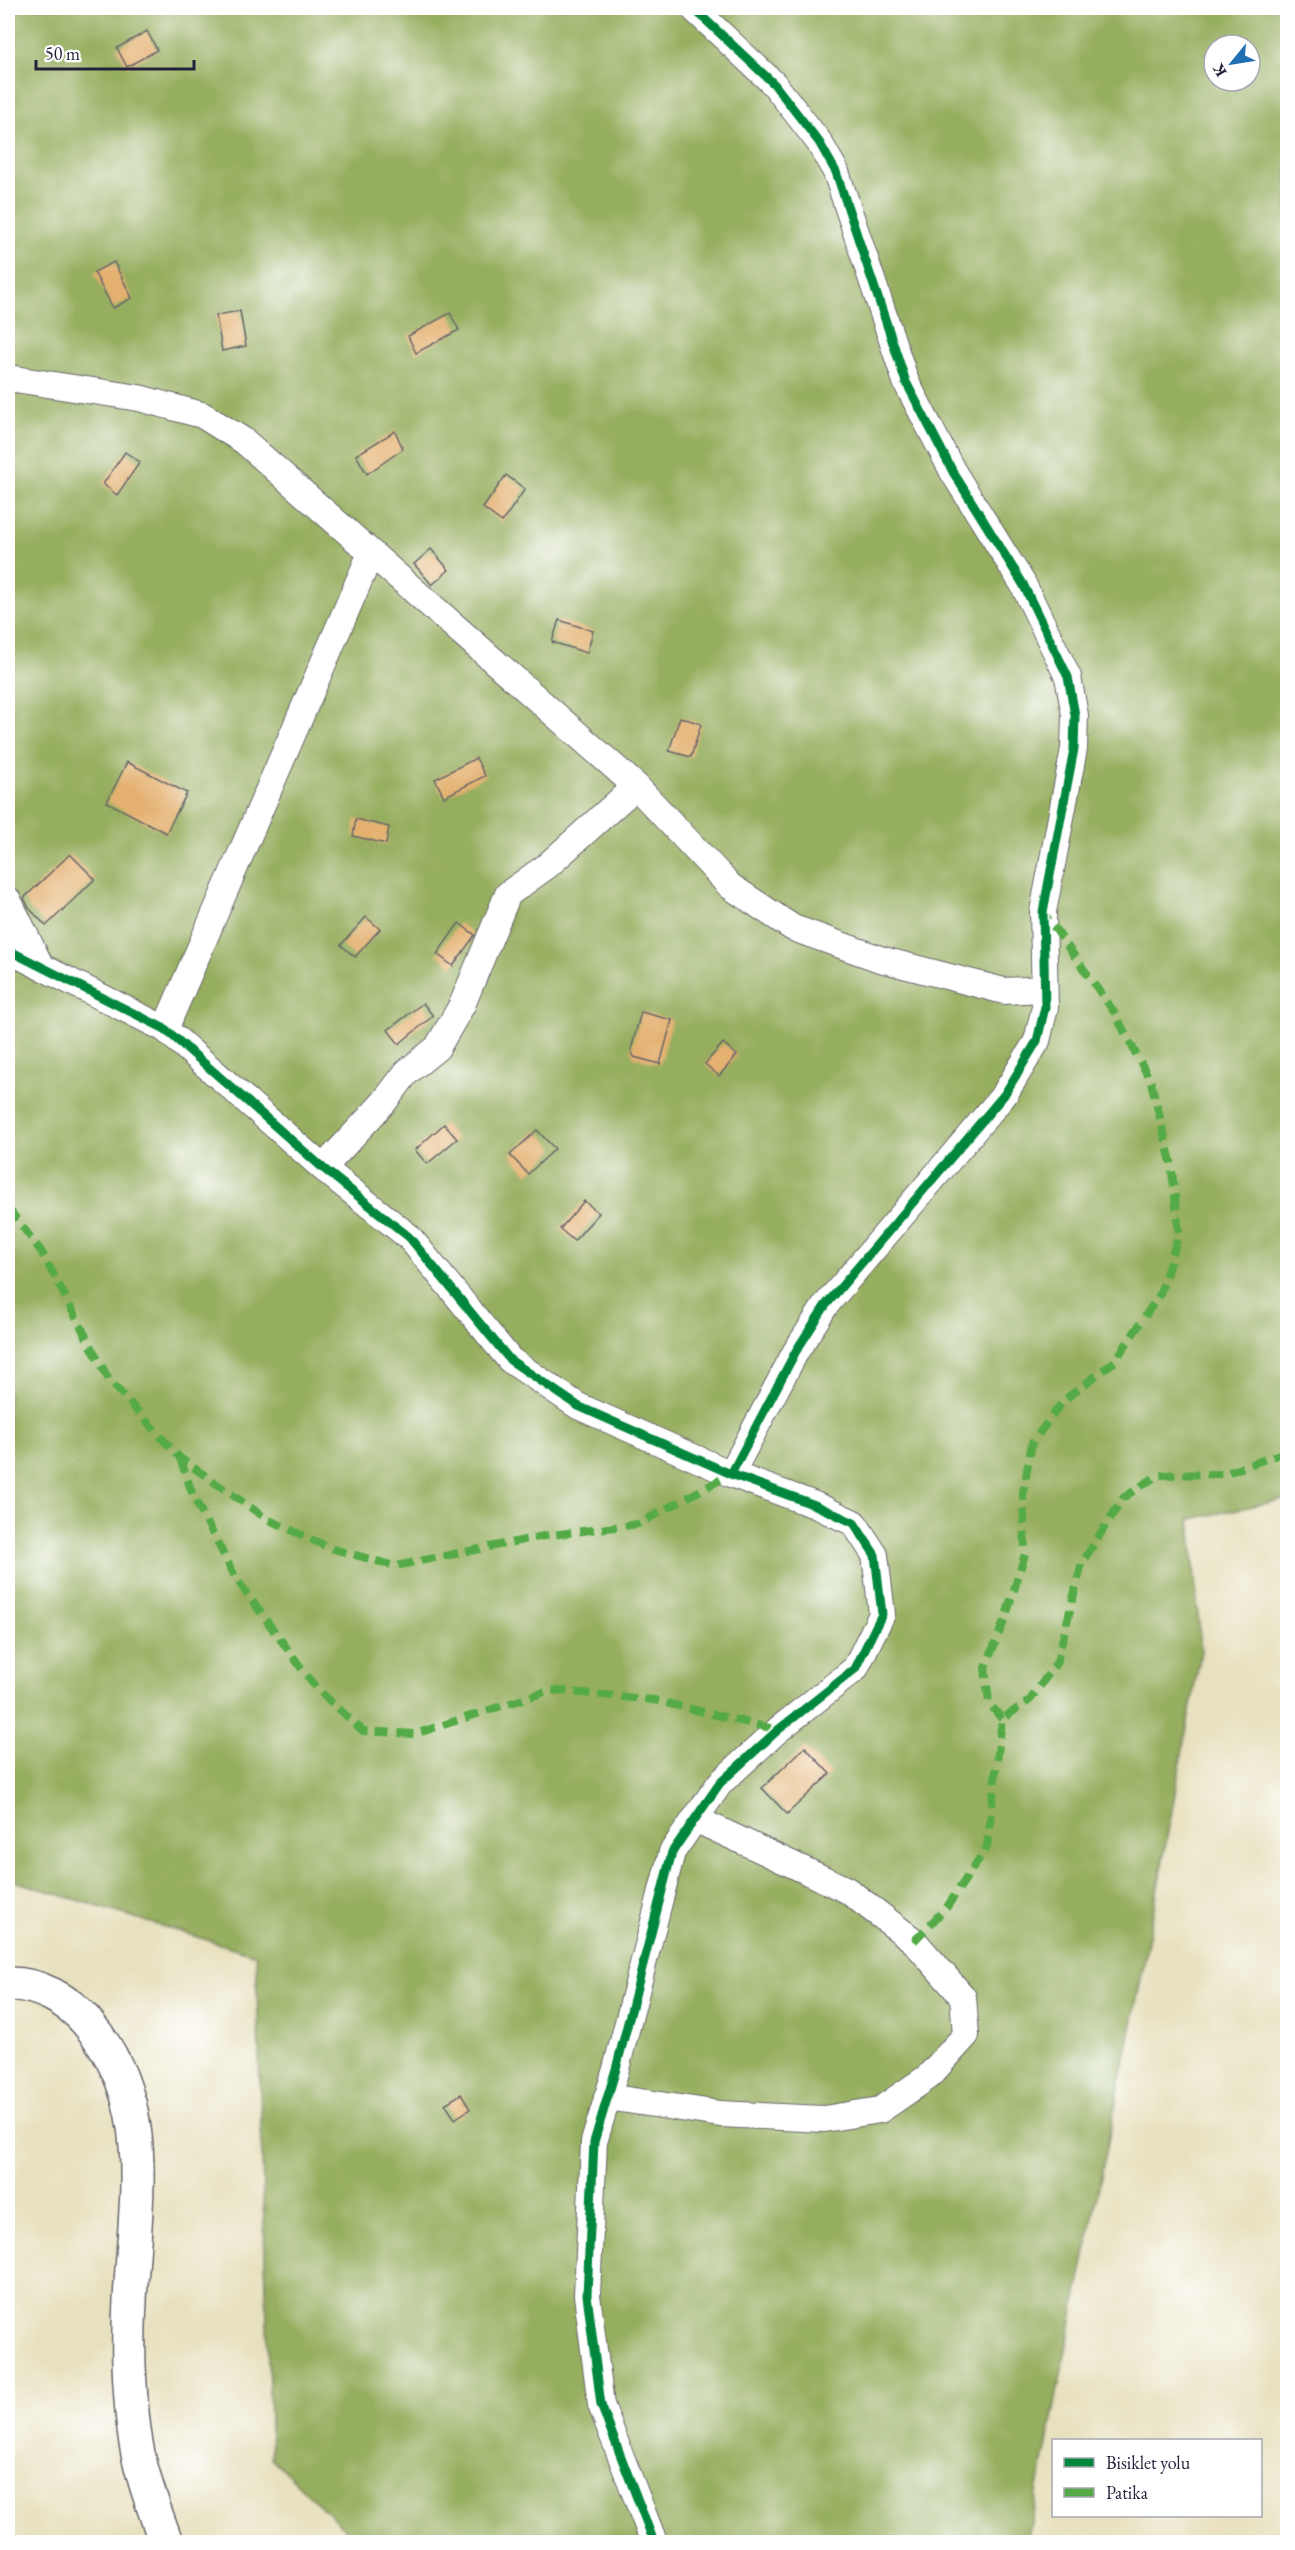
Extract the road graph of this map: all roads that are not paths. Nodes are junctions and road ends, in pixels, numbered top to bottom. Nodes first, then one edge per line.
1 (693, 8) edge
2 (8, 378) edge
3 (371, 553) junction
4 (636, 786) junction
5 (8, 900) edge
6 (8, 950) edge
7 (41, 967) junction
8 (1044, 989) junction
9 (165, 1029) junction
10 (323, 1168) junction
11 (731, 1474) junction
12 (695, 1820) junction
13 (8, 1984) edge
14 (8, 2004) edge
15 (607, 2097) junction
16 (142, 2542) edge
17 (166, 2542) edge
18 (654, 2542) edge

1 - 8 street
2 - 3 street
3 - 4 street
3 - 9 street
4 - 8 street
4 - 10 street
5 - 7 street
6 - 7 street
7 - 9 street
8 - 11 street
9 - 10 street
10 - 11 street
11 - 12 street
12 - 15 street
12 - 15 street
13 - 17 main road
14 - 16 main road
15 - 18 street

